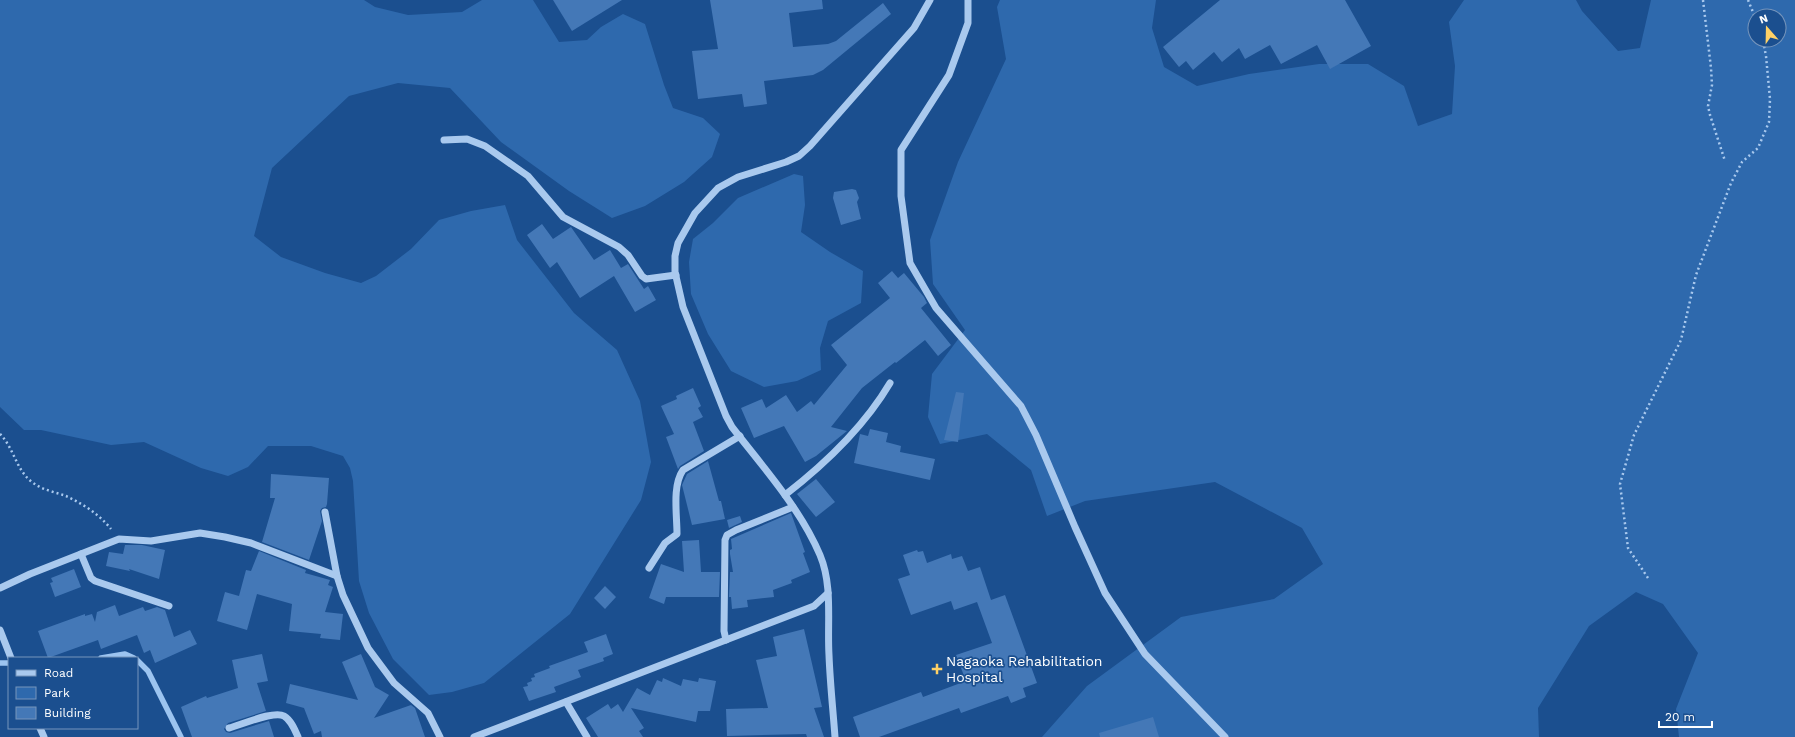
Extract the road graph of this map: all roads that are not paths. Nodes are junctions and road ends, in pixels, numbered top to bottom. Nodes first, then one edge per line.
1 (930, 0) edge
2 (968, 0) edge
3 (444, 140) dead end
4 (676, 275) junction
5 (890, 383) dead end
6 (740, 436) junction
7 (785, 495) junction
8 (793, 507) junction
9 (325, 512) dead end
10 (81, 554) junction
11 (649, 568) dead end
12 (337, 576) junction
13 (0, 588) edge
14 (828, 593) junction
15 (169, 606) dead end
16 (0, 630) edge
17 (726, 640) junction
18 (11, 657) edge
19 (566, 702) junction
20 (229, 728) dead end
21 (486, 735) edge
22 (298, 737) edge
23 (440, 737) edge
24 (474, 737) edge
25 (587, 737) edge
26 (835, 737) edge
27 (1226, 737) edge

1 - 4 street
2 - 27 street
3 - 4 street
4 - 6 street
5 - 7 street
6 - 7 street
6 - 11 street
7 - 8 street
8 - 14 street
8 - 17 street
9 - 12 street
10 - 12 street
10 - 13 street
10 - 15 street
12 - 23 street
14 - 17 street
14 - 26 street
16 - 18 street
17 - 19 street
19 - 21 street
19 - 25 street
20 - 22 street
21 - 24 street

